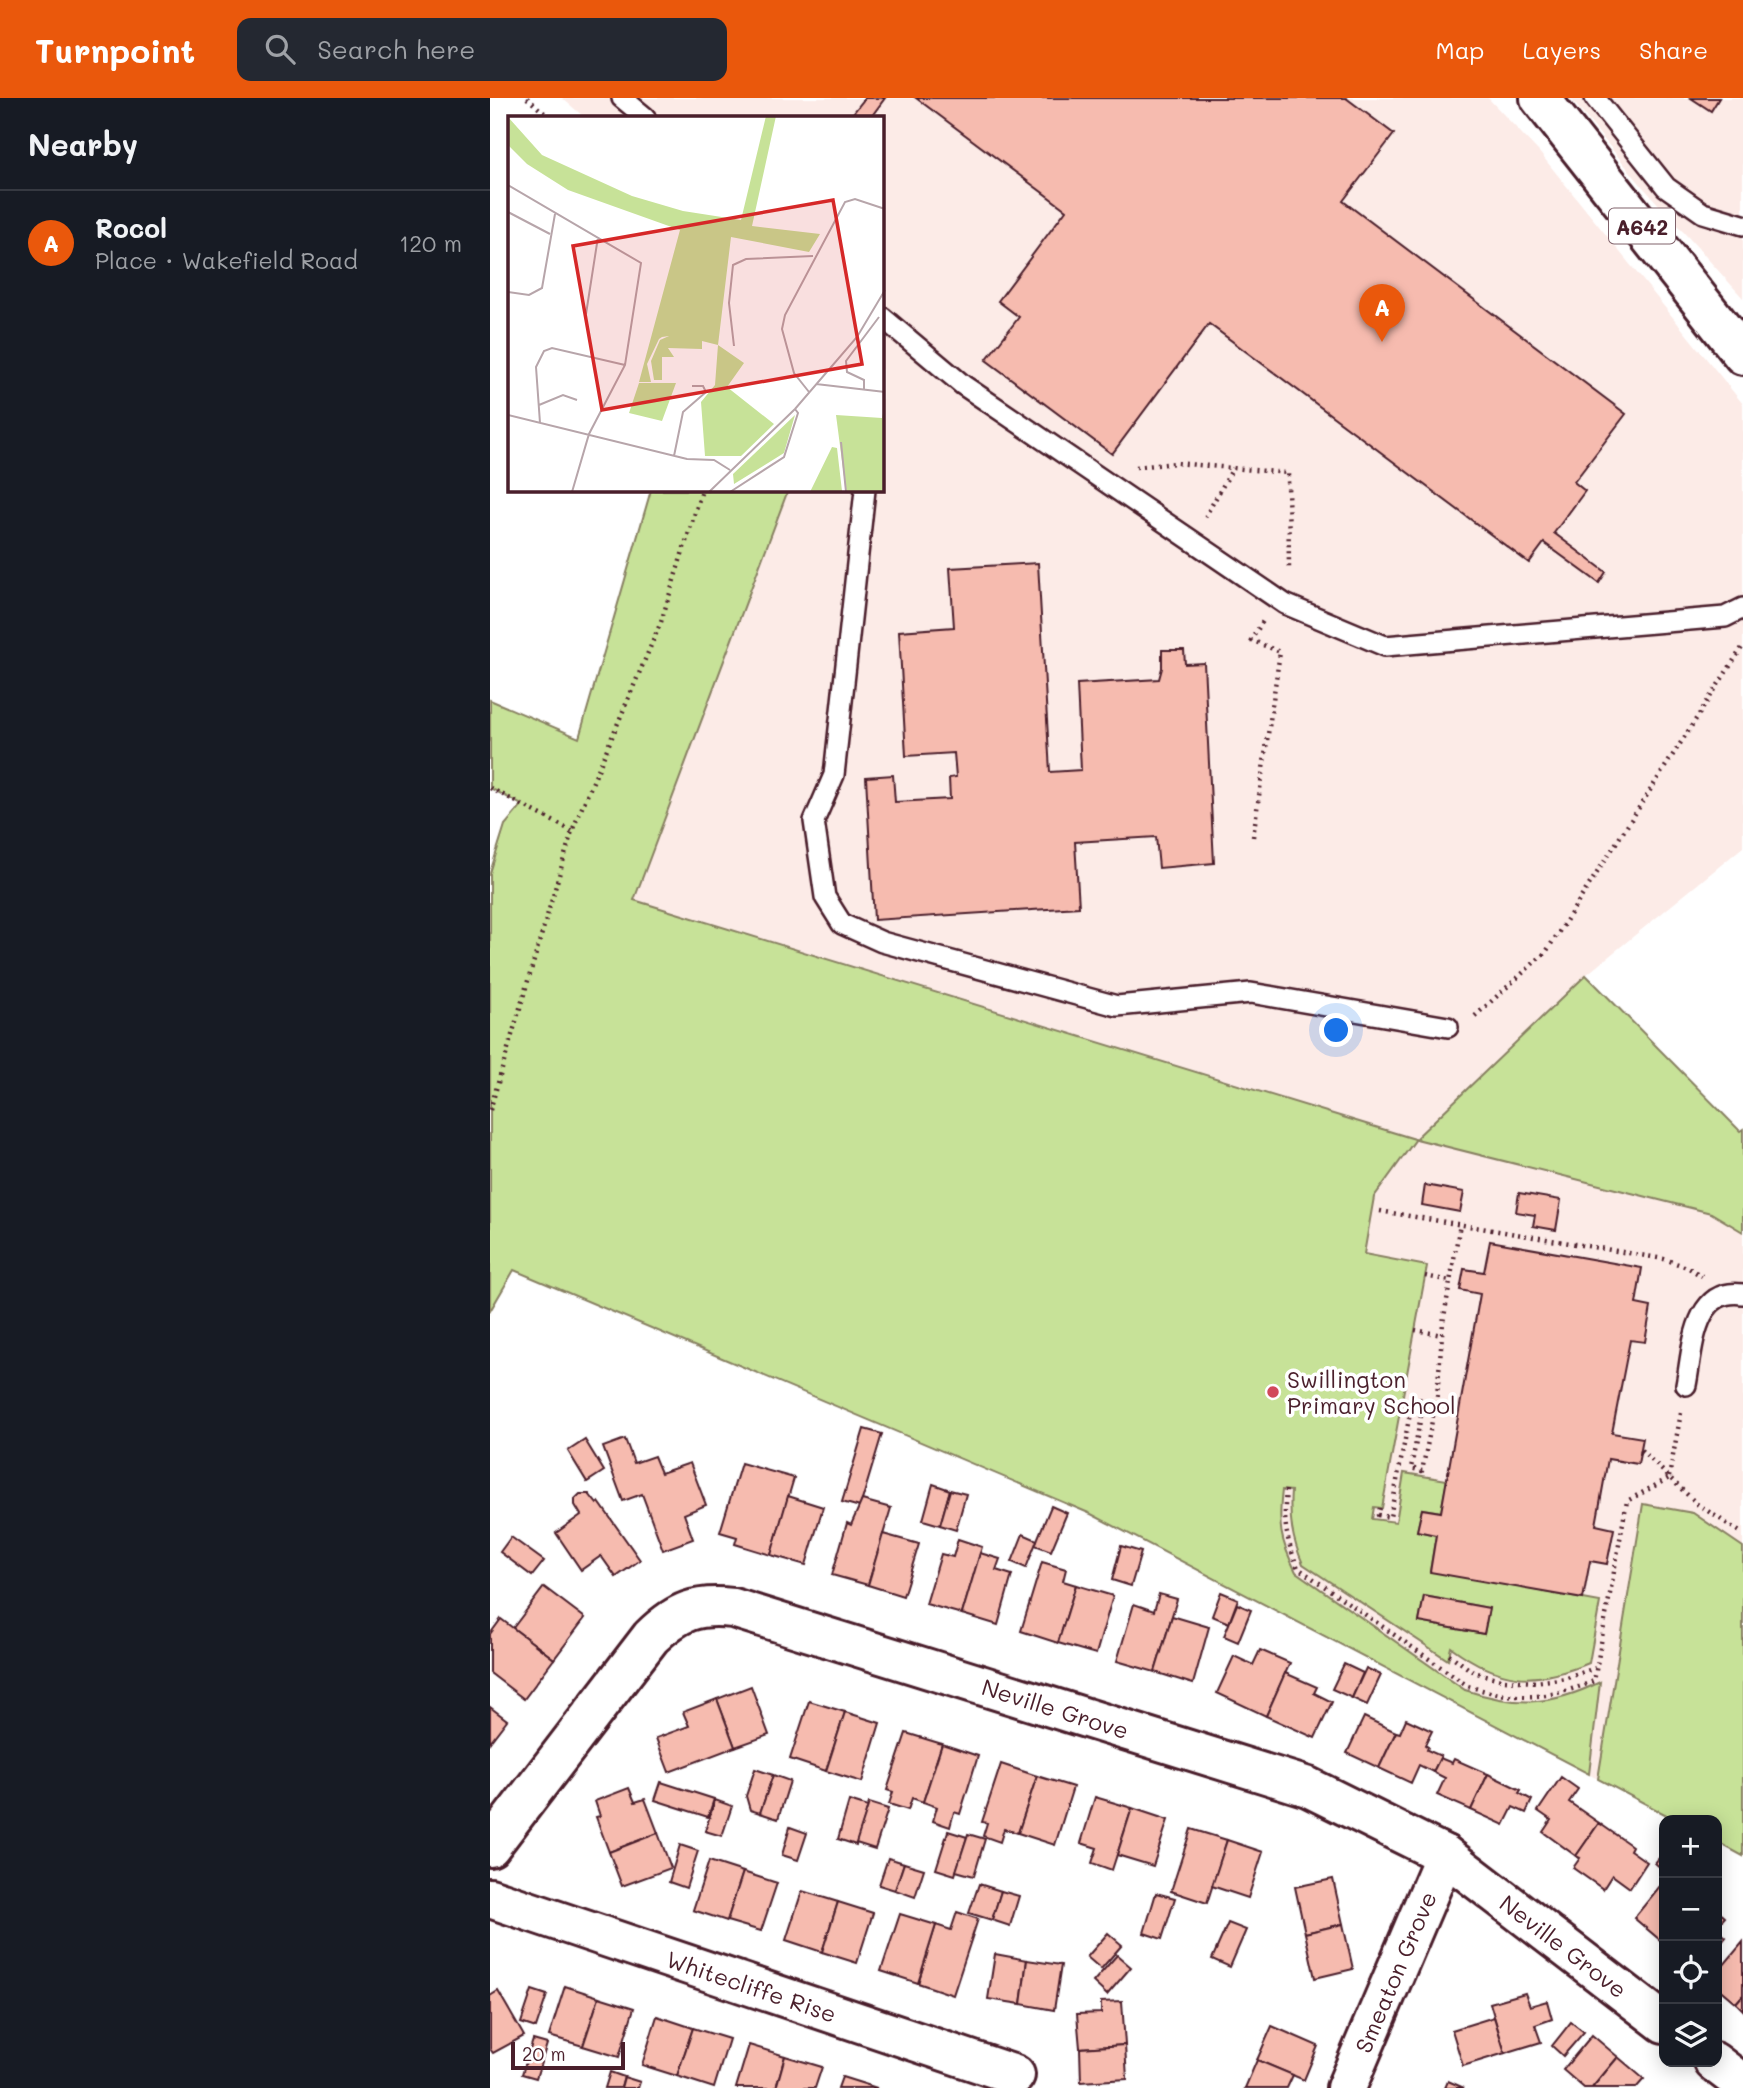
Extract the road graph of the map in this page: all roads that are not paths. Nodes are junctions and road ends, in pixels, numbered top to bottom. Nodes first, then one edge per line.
1 (622, 98) edge
2 (1540, 98) edge
3 (1595, 98) edge
4 (644, 116) edge
5 (1743, 225) edge
6 (884, 323) edge
7 (1743, 355) edge
8 (865, 492) edge
9 (1743, 608) edge
10 (1448, 1027) road end
11 (1733, 1295) edge
12 (1686, 1385) road end
13 (490, 1847) edge
14 (1445, 1855) junction
15 (490, 1898) edge
16 (1659, 2019) edge
17 (1721, 2067) edge
18 (1015, 2076) dead end
19 (1743, 2084) edge
20 (1346, 2088) edge

1 - 4 lane
2 - 7 street, A642
3 - 5 lane
6 - 9 lane
8 - 10 lane
11 - 12 lane
13 - 14 street, Neville Grove
14 - 16 street, Neville Grove
14 - 20 street, Smeaton Grove
15 - 18 street, Whitecliffe Rise
17 - 19 street

